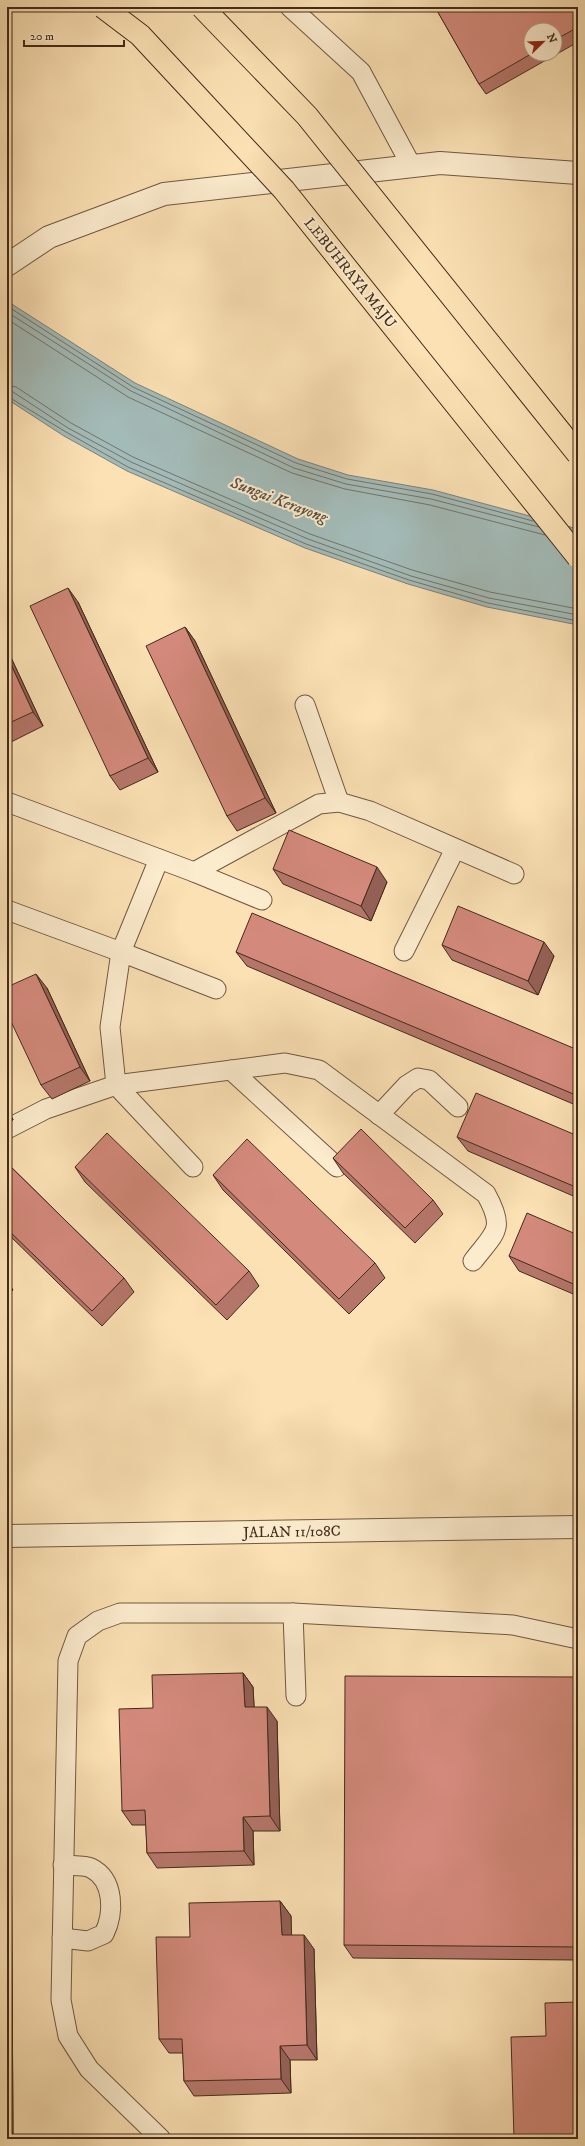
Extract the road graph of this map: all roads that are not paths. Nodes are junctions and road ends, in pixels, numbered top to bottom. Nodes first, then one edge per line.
1 (103, 7) edge
2 (202, 7) edge
3 (290, 7) edge
4 (412, 166) junction
5 (578, 173) edge
6 (7, 266) edge
7 (578, 454) edge
8 (578, 557) edge
9 (305, 705) dead end
10 (7, 802) edge
11 (339, 802) junction
12 (455, 849) junction
13 (159, 859) junction
14 (194, 872) junction
15 (514, 874) dead end
16 (262, 900) dead end
17 (7, 910) edge
18 (404, 951) dead end
19 (121, 952) junction
20 (216, 989) dead end
21 (231, 1070) junction
22 (116, 1085) junction
23 (458, 1107) dead end
24 (379, 1115) junction
25 (7, 1129) edge
26 (337, 1167) edge
27 (193, 1168) dead end
28 (473, 1262) dead end
29 (578, 1528) edge
30 (7, 1536) edge
31 (293, 1613) junction
32 (578, 1639) edge
33 (296, 1696) dead end
34 (63, 1865) junction
35 (62, 1938) junction
36 (161, 2139) edge

1 - 8 highway, LEBUHRAYA MAJU, bridge
2 - 7 highway, bridge
3 - 4 lane
4 - 5 street
4 - 6 street
9 - 11 lane
10 - 13 lane
11 - 12 lane
11 - 14 lane
12 - 15 lane
12 - 18 lane
13 - 14 lane
13 - 19 lane
14 - 16 lane
17 - 19 lane
19 - 20 lane
19 - 22 lane
21 - 22 lane
21 - 24 lane
21 - 26 lane
22 - 25 lane
22 - 27 lane
23 - 24 lane
24 - 28 lane
29 - 30 street, JALAN 11/108C
31 - 32 lane
31 - 33 lane
31 - 34 lane
34 - 35 lane
34 - 35 lane
35 - 36 lane

